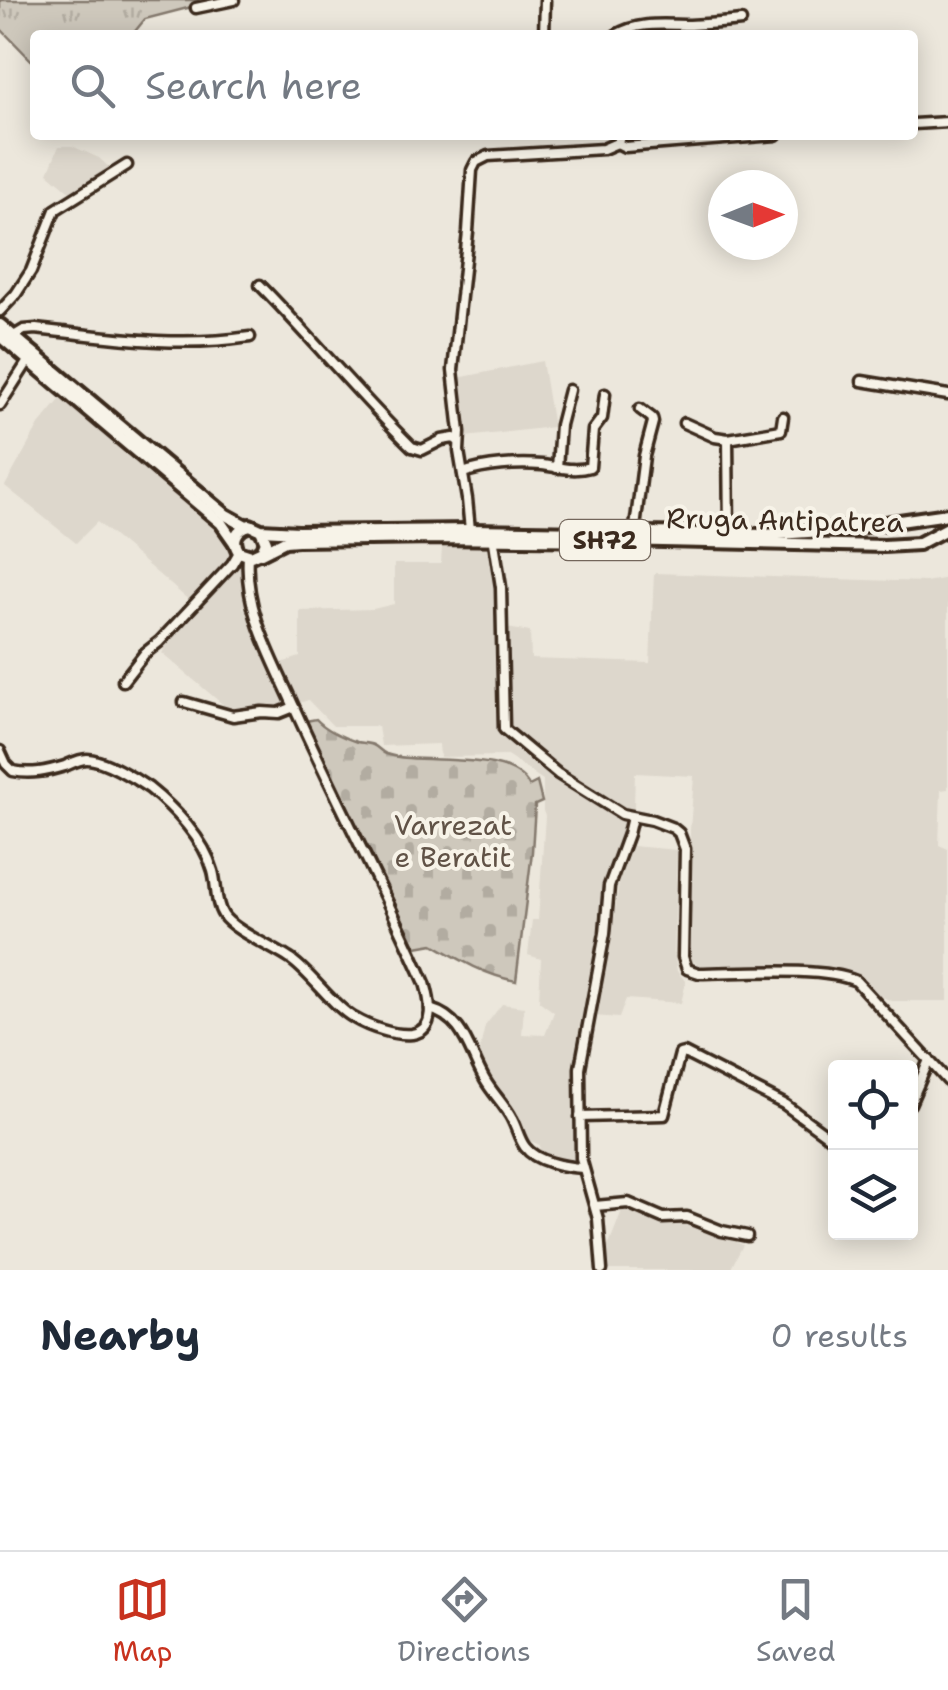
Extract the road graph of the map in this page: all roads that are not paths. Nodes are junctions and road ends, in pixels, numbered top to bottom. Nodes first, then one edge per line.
1 (234, 0) edge
2 (544, 0) edge
3 (196, 8) dead end
4 (740, 21) dead end
5 (544, 30) edge
6 (625, 30) edge
7 (948, 122) edge
8 (918, 124) edge
9 (617, 140) edge
10 (620, 140) edge
11 (718, 140) edge
12 (127, 166) dead end
13 (260, 285) dead end
14 (0, 311) edge
15 (0, 325) edge
16 (0, 336) edge
17 (14, 336) junction
18 (250, 338) dead end
19 (32, 357) junction
20 (862, 381) dead end
21 (569, 390) dead end
22 (605, 394) dead end
23 (948, 395) edge
24 (0, 405) edge
25 (640, 409) dead end
26 (783, 417) dead end
27 (684, 423) dead end
28 (728, 438) junction
29 (458, 441) junction
30 (557, 468) junction
31 (463, 473) junction
32 (948, 514) edge
33 (924, 518) junction
34 (882, 524) junction
35 (246, 526) junction
36 (948, 528) edge
37 (262, 530) junction
38 (470, 530) junction
39 (729, 534) junction
40 (493, 535) junction
41 (376, 536) junction
42 (634, 536) junction
43 (764, 539) junction
44 (928, 540) junction
45 (884, 546) junction
46 (245, 551) junction
47 (123, 680) dead end
48 (184, 702) dead end
49 (294, 708) junction
50 (0, 751) edge
51 (632, 817) junction
52 (430, 1009) junction
53 (930, 1060) junction
54 (948, 1081) edge
55 (918, 1086) edge
56 (580, 1117) junction
57 (828, 1136) edge
58 (583, 1168) junction
59 (596, 1206) junction
60 (747, 1236) dead end
61 (602, 1270) edge

1 - 3 street
2 - 5 street
4 - 6 street
7 - 8 street
9 - 29 street
10 - 11 street
12 - 14 street
13 - 29 street
15 - 17 main road, Rruga Antipatrea / SH72
16 - 19 main road, Rruga Antipatrea / SH72
17 - 18 street
17 - 19 main road, Rruga Antipatrea / SH72
19 - 24 street
19 - 35 main road, Rruga Antipatrea / SH72
19 - 46 main road, Rruga Antipatrea / SH72
20 - 23 street
21 - 30 street
22 - 30 street
25 - 42 street
26 - 28 street
27 - 28 street
28 - 39 street
29 - 31 street
30 - 31 street
31 - 38 street
32 - 33 main road, Rruga Antipatrea / SH72
33 - 34 main road, Rruga Antipatrea / SH72
33 - 44 main road
34 - 43 main road, Rruga Antipatrea / SH72
34 - 45 main road
35 - 37 main road, Rruga Antipatrea / SH72
35 - 46 main road
36 - 44 main road, Rruga Antipatrea / SH72
37 - 41 main road, Rruga Antipatrea / SH72
37 - 46 main road
38 - 40 main road, Rruga Antipatrea / SH72
38 - 41 main road, Rruga Antipatrea / SH72
39 - 42 main road, Rruga Antipatrea / SH72
39 - 43 main road, Rruga Antipatrea / SH72
40 - 41 main road, Rruga Antipatrea / SH72
40 - 42 main road, Rruga Antipatrea / SH72
40 - 51 street
41 - 46 main road, Rruga Antipatrea / SH72
42 - 43 main road, Rruga Antipatrea / SH72
43 - 45 main road, Rruga Antipatrea / SH72
44 - 45 main road, Rruga Antipatrea / SH72
46 - 47 street
46 - 49 street
48 - 49 street
49 - 52 street
50 - 52 street
51 - 53 street
51 - 56 street
52 - 58 street
53 - 54 street
53 - 55 street
56 - 57 street
56 - 58 street
58 - 59 street
59 - 60 street
59 - 61 street

